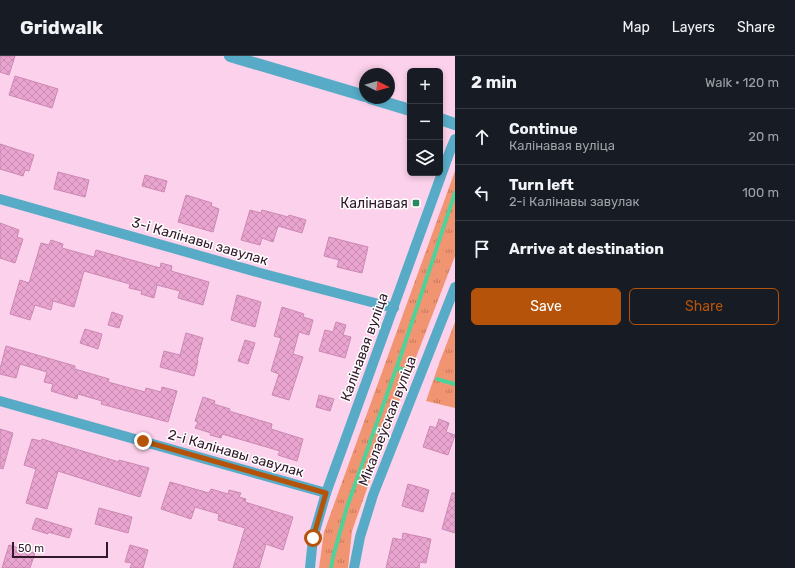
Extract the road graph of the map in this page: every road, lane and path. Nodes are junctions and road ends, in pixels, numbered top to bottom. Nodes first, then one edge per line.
1 (230, 56) edge
2 (359, 94) edge
3 (390, 104) edge
4 (407, 109) edge
5 (443, 120) edge
6 (455, 124) edge
7 (455, 139) edge
8 (0, 199) edge
9 (455, 287) edge
10 (394, 308) junction
11 (0, 401) edge
12 (326, 493) junction
13 (310, 568) edge
14 (354, 568) edge

1 - 2 street
3 - 4 street
5 - 6 street
7 - 10 street, Калінавая вуліца
8 - 10 street, 3-і Калінавы завулак
9 - 14 street, Мікалаеўская вуліца
10 - 12 street, Калінавая вуліца
11 - 12 street, 2-і Калінавы завулак
12 - 13 street, Калінавая вуліца

